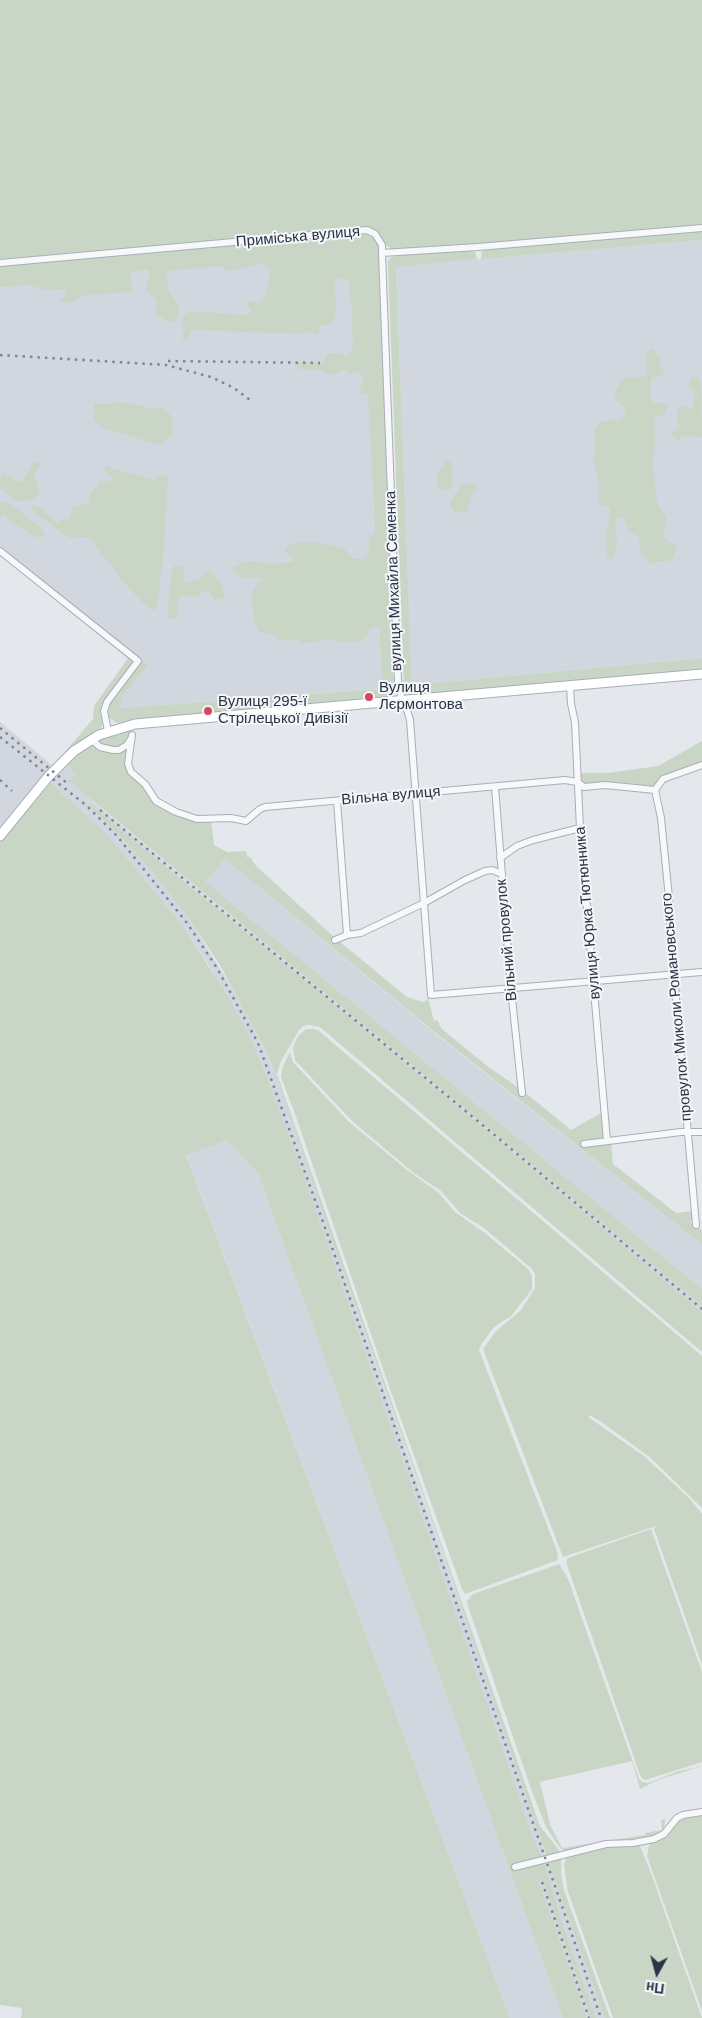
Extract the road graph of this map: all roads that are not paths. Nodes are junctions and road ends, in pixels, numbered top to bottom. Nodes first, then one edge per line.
1 (702, 228) edge
2 (382, 253) junction
3 (0, 263) edge
4 (0, 551) edge
5 (702, 674) edge
6 (570, 686) junction
7 (402, 700) junction
8 (134, 724) junction
9 (108, 731) junction
10 (132, 735) junction
11 (91, 739) junction
12 (702, 765) edge
13 (577, 782) junction
14 (495, 787) junction
15 (655, 790) junction
16 (414, 794) junction
17 (337, 801) junction
18 (580, 828) junction
19 (0, 836) edge
20 (500, 858) junction
21 (502, 874) junction
22 (424, 903) junction
23 (347, 935) junction
24 (334, 940) dead end
25 (702, 972) edge
26 (674, 974) junction
27 (593, 981) junction
28 (511, 989) junction
29 (522, 1092) dead end
30 (688, 1132) junction
31 (702, 1132) edge
32 (607, 1141) junction
33 (584, 1144) dead end
34 (696, 1225) dead end
35 (702, 1812) edge
36 (516, 1867) dead end

1 - 2 street
2 - 3 street, Приміська вулиця
2 - 7 street, вулиця Михайла Семенка
4 - 9 street
5 - 6 street
6 - 7 street
6 - 13 street, вулиця Юрка Тютюнника
7 - 8 street
7 - 16 street, вулиця Михайла Семенка
8 - 9 street
8 - 10 street, Вільна вулиця
9 - 11 street
10 - 11 street
10 - 17 street, Вільна вулиця
11 - 19 street
12 - 15 street
13 - 14 street, Вільна вулиця
13 - 15 street, Вільна вулиця
13 - 18 street, вулиця Юрка Тютюнника
14 - 16 street, Вільна вулиця
14 - 20 street, Вільний провулок
15 - 26 street, провулок Миколи Романовського
16 - 17 street, Вільна вулиця
16 - 22 street, вулиця Михайла Семенка
17 - 23 street
18 - 20 street
18 - 27 street, вулиця Юрка Тютюнника
20 - 21 street, Вільний провулок
21 - 22 street
21 - 28 street, Вільний провулок
22 - 23 street
22 - 28 street, вулиця Михайла Семенка
23 - 24 street
25 - 26 street
26 - 27 street
26 - 30 street, провулок Миколи Романовського
27 - 28 street
27 - 32 street, вулиця Юрка Тютюнника
28 - 29 street, Вільний провулок
30 - 31 street
30 - 32 street
30 - 34 street, провулок Миколи Романовського
32 - 33 street
35 - 36 street

